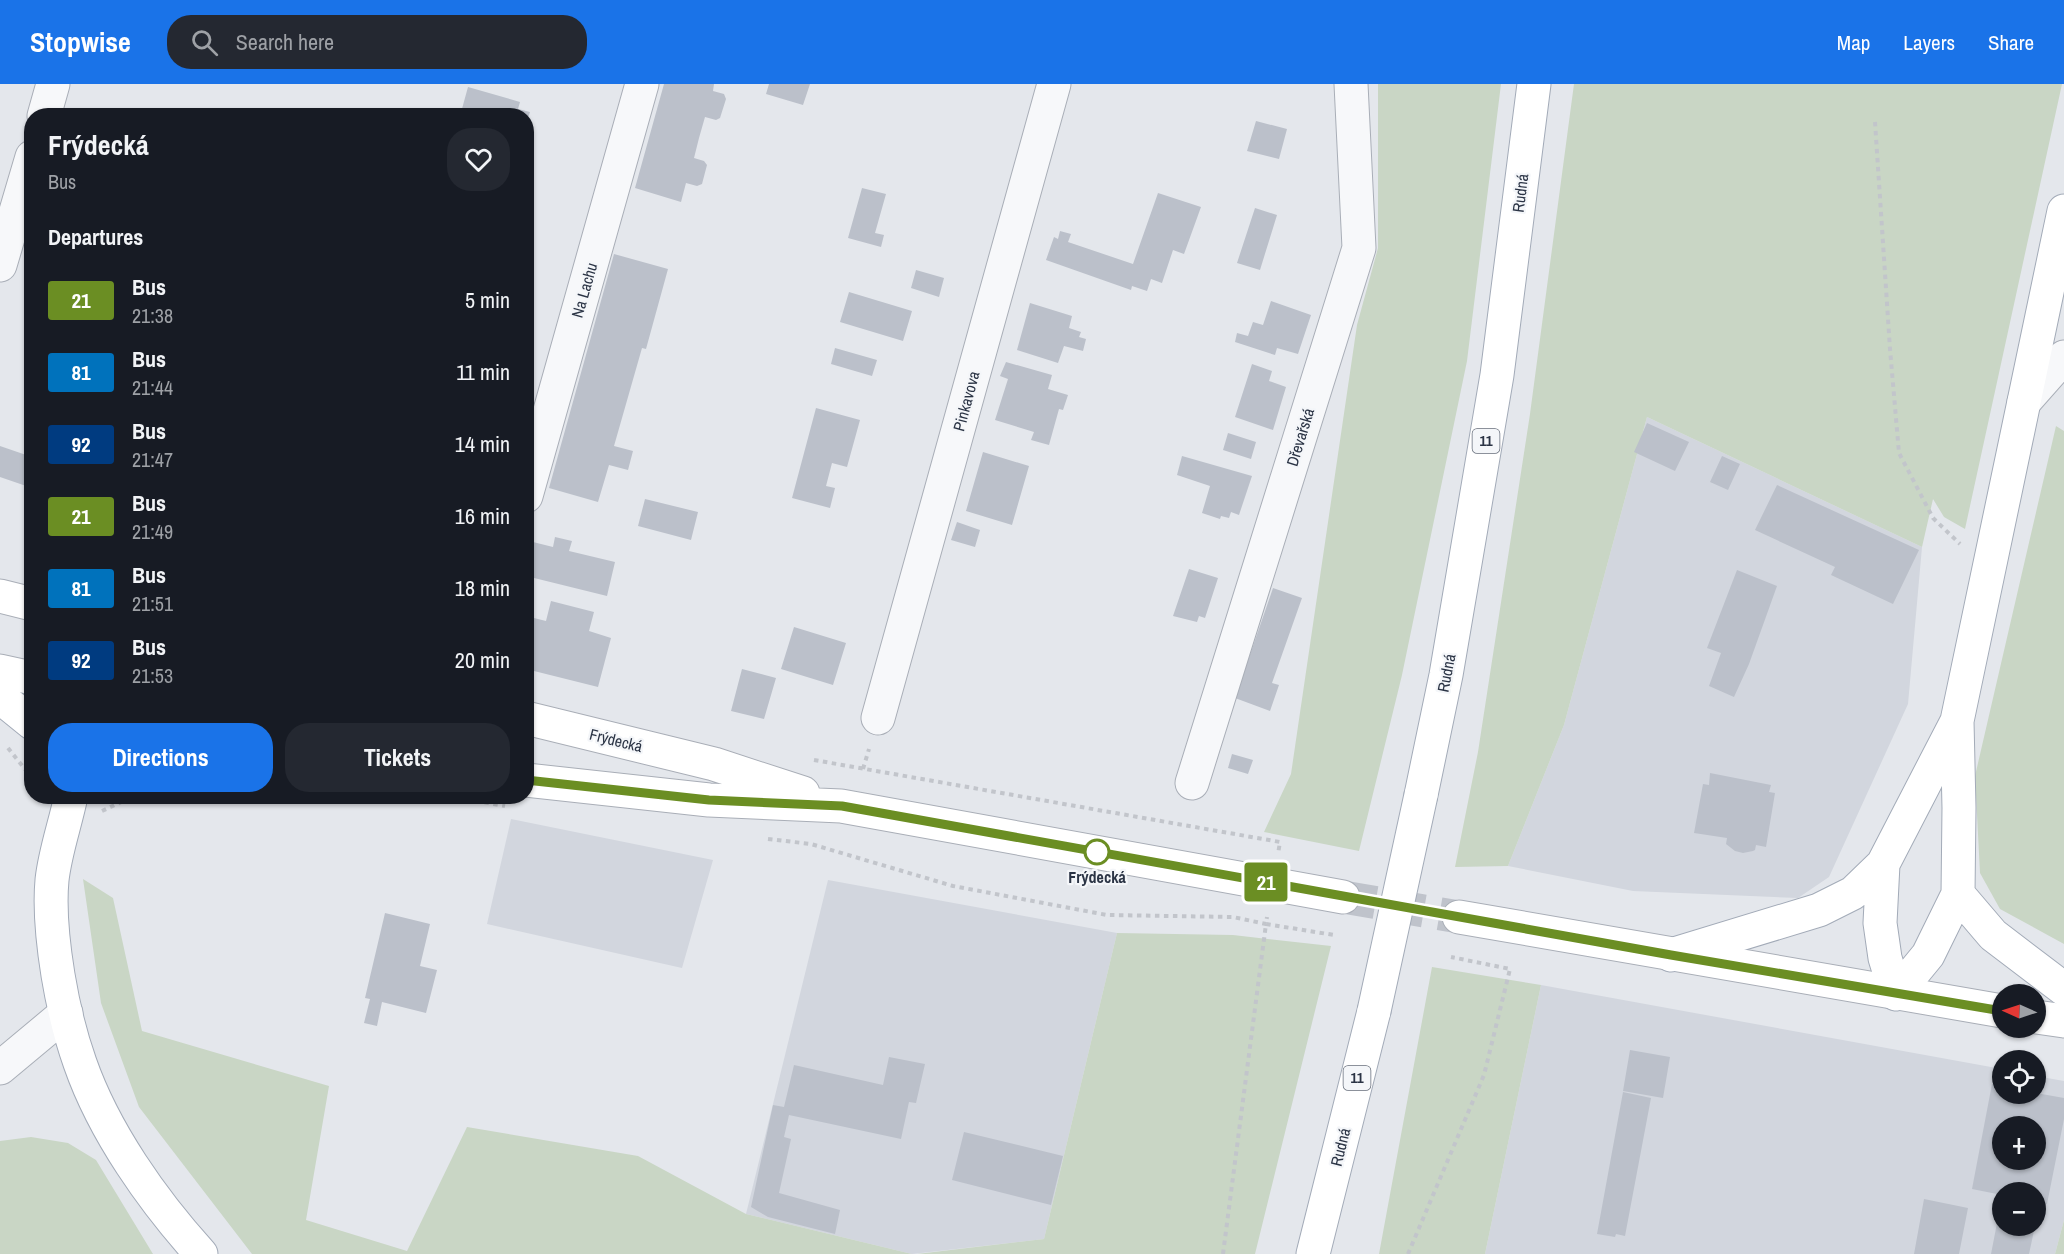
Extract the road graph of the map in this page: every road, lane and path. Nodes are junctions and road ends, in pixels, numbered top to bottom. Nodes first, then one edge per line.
1 (53, 84) edge
2 (642, 84) edge
3 (1054, 84) edge
4 (1351, 84) edge
5 (1534, 84) edge
6 (46, 108) edge
7 (1875, 122) dead end
8 (24, 184) edge
9 (2064, 211) edge
10 (0, 265) edge
11 (2064, 357) edge
12 (2024, 402) junction
13 (534, 468) edge
14 (1988, 572) junction
15 (0, 597) edge
16 (24, 602) edge
17 (0, 671) edge
18 (24, 676) edge
19 (0, 697) edge
20 (24, 716) edge
21 (878, 718) dead end
22 (534, 720) edge
23 (1957, 722) junction
24 (6, 746) dead end
25 (24, 768) edge
26 (534, 781) edge
27 (1192, 783) dead end
28 (66, 805) edge
29 (842, 806) junction
30 (1883, 864) junction
31 (1958, 894) junction
32 (1343, 897) tunnel mouth
33 (1459, 917) tunnel mouth
34 (1335, 935) dead end
35 (1671, 955) junction
36 (1451, 957) dead end
37 (2064, 989) edge
38 (1896, 994) junction
39 (1992, 1009) edge
40 (66, 1013) junction
41 (2046, 1018) edge
42 (2064, 1021) edge
43 (0, 1068) edge
44 (201, 1254) edge
45 (1223, 1254) edge
46 (1313, 1254) edge
47 (1408, 1254) edge

1 - 6 street
2 - 13 street, Na Lachu
3 - 21 street, Pinkavova
4 - 27 street, Dřevařská
5 - 46 main road, Rudná / 11, bridge
7 - 14 path
8 - 10 street
9 - 12 main road
11 - 12 street
12 - 14 main road
14 - 23 main road
15 - 16 main road
17 - 18 main road
19 - 20 main road
22 - 29 main road, Frýdecká
23 - 30 main road
23 - 31 main road
24 - 25 path
26 - 29 main road, Frýdecká
28 - 40 main road
29 - 32 main road, Frýdecká
30 - 35 main road
30 - 38 main road
31 - 37 main road
31 - 38 main road
33 - 35 main road
34 - 45 path
35 - 38 main road
36 - 47 path
38 - 39 main road
40 - 43 street
40 - 44 main road
41 - 42 main road

